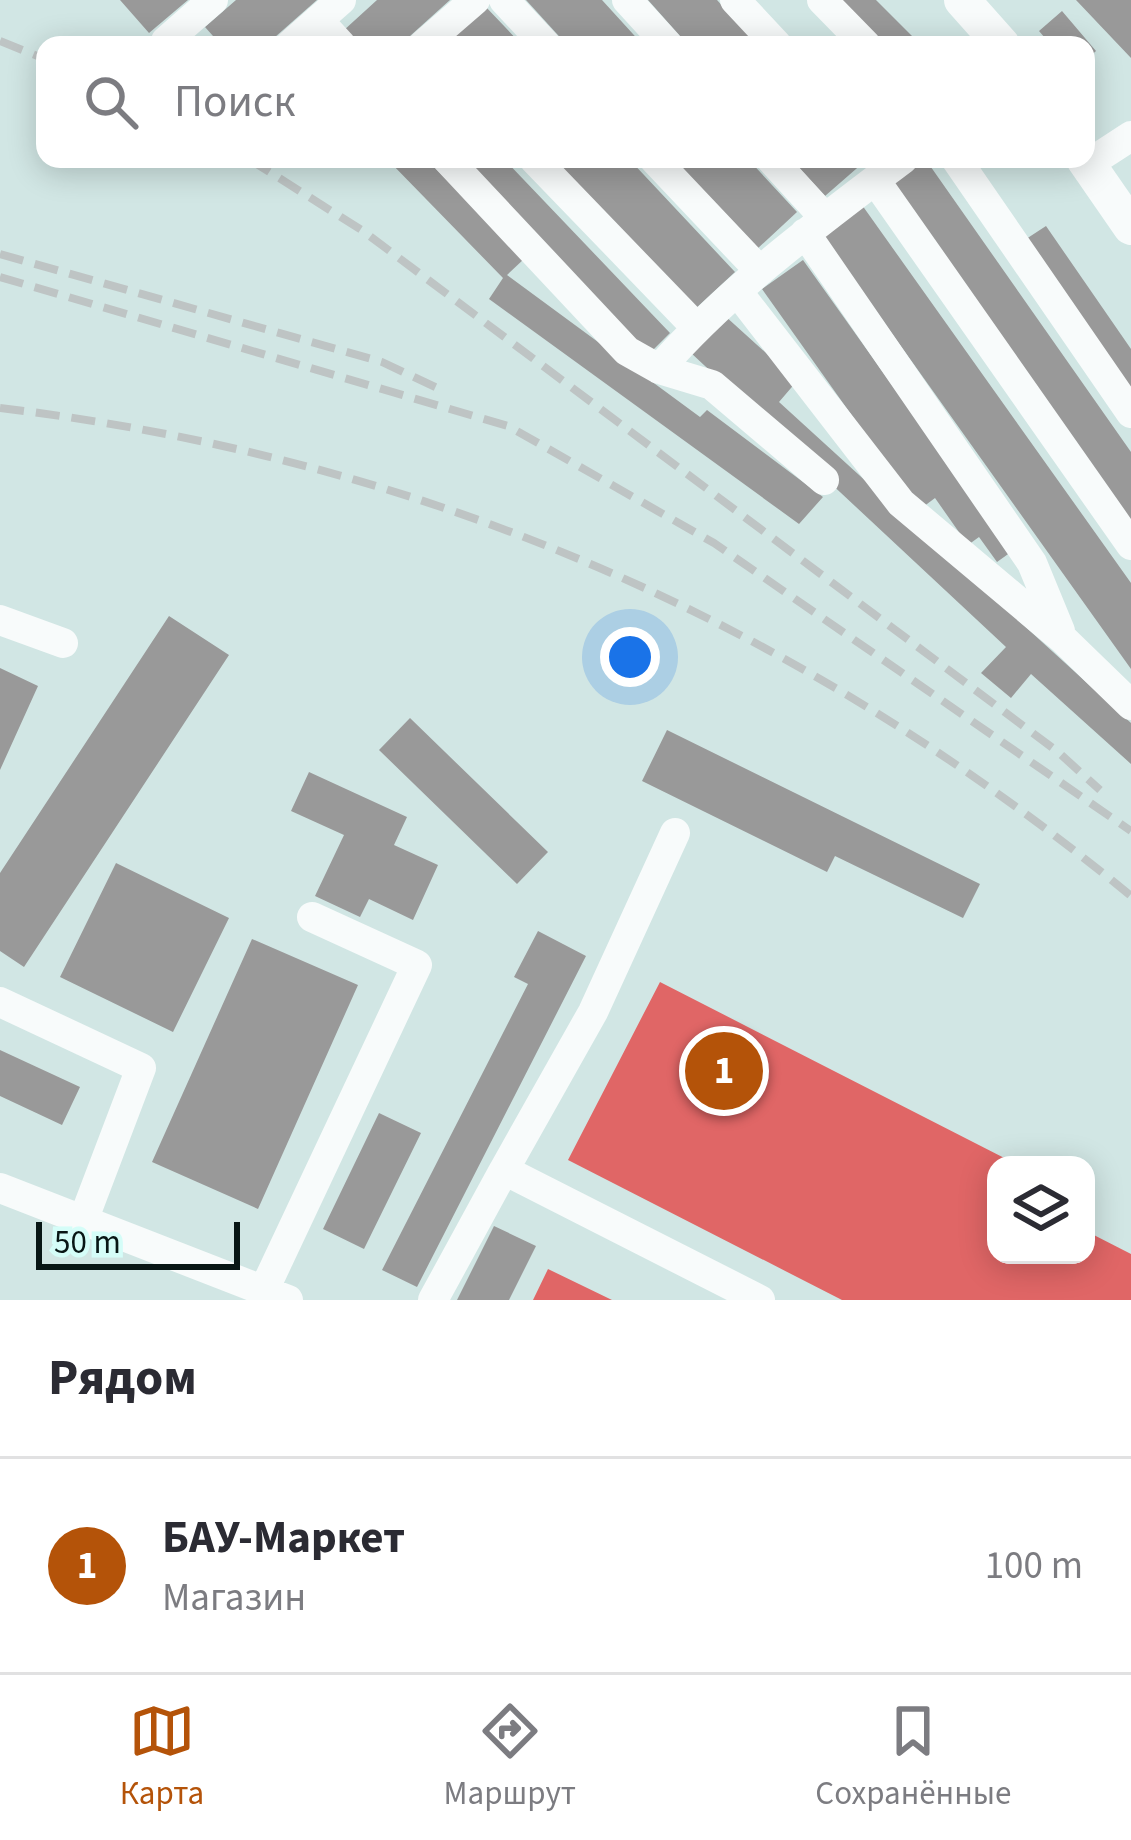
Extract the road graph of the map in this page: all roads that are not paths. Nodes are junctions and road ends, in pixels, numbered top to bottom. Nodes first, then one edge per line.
1 (213, 0) edge
2 (475, 0) edge
3 (504, 0) edge
4 (627, 0) edge
5 (735, 0) edge
6 (822, 0) edge
7 (962, 0) edge
8 (329, 10) edge
9 (172, 36) edge
10 (300, 36) edge
11 (434, 36) edge
12 (538, 36) edge
13 (660, 36) edge
14 (769, 36) edge
15 (857, 36) edge
16 (994, 36) edge
17 (1131, 136) edge
18 (1095, 156) edge
19 (455, 168) edge
20 (543, 168) edge
21 (661, 168) edge
22 (777, 168) edge
23 (886, 168) edge
24 (888, 168) edge
25 (962, 168) edge
26 (1091, 168) edge
27 (815, 226) junction
28 (1131, 227) edge
29 (749, 281) junction
30 (696, 327) junction
31 (659, 369) junction
32 (1131, 413) edge
33 (824, 480) dead end
34 (1131, 545) edge
35 (0, 620) edge
36 (1064, 639) junction
37 (63, 643) dead end
38 (1131, 705) edge
39 (675, 833) dead end
40 (312, 917) dead end
41 (0, 1002) edge
42 (504, 1170) junction
43 (0, 1188) edge
44 (84, 1218) junction
45 (275, 1295) edge
46 (433, 1300) edge
47 (760, 1300) edge

1 - 9 lane
2 - 11 lane
3 - 12 lane
4 - 13 lane
5 - 14 lane
6 - 15 lane
7 - 16 main road
8 - 10 lane
17 - 18 lane
19 - 31 lane
20 - 30 lane
21 - 29 lane
22 - 27 lane
23 - 27 lane
24 - 34 lane
25 - 32 lane
26 - 28 main road
27 - 29 lane
27 - 36 lane
29 - 30 lane
29 - 36 lane
30 - 31 lane
31 - 33 lane
35 - 37 lane
36 - 38 lane
39 - 42 lane
40 - 45 lane
41 - 44 lane
42 - 46 lane
42 - 47 lane
43 - 44 lane
44 - 45 lane

